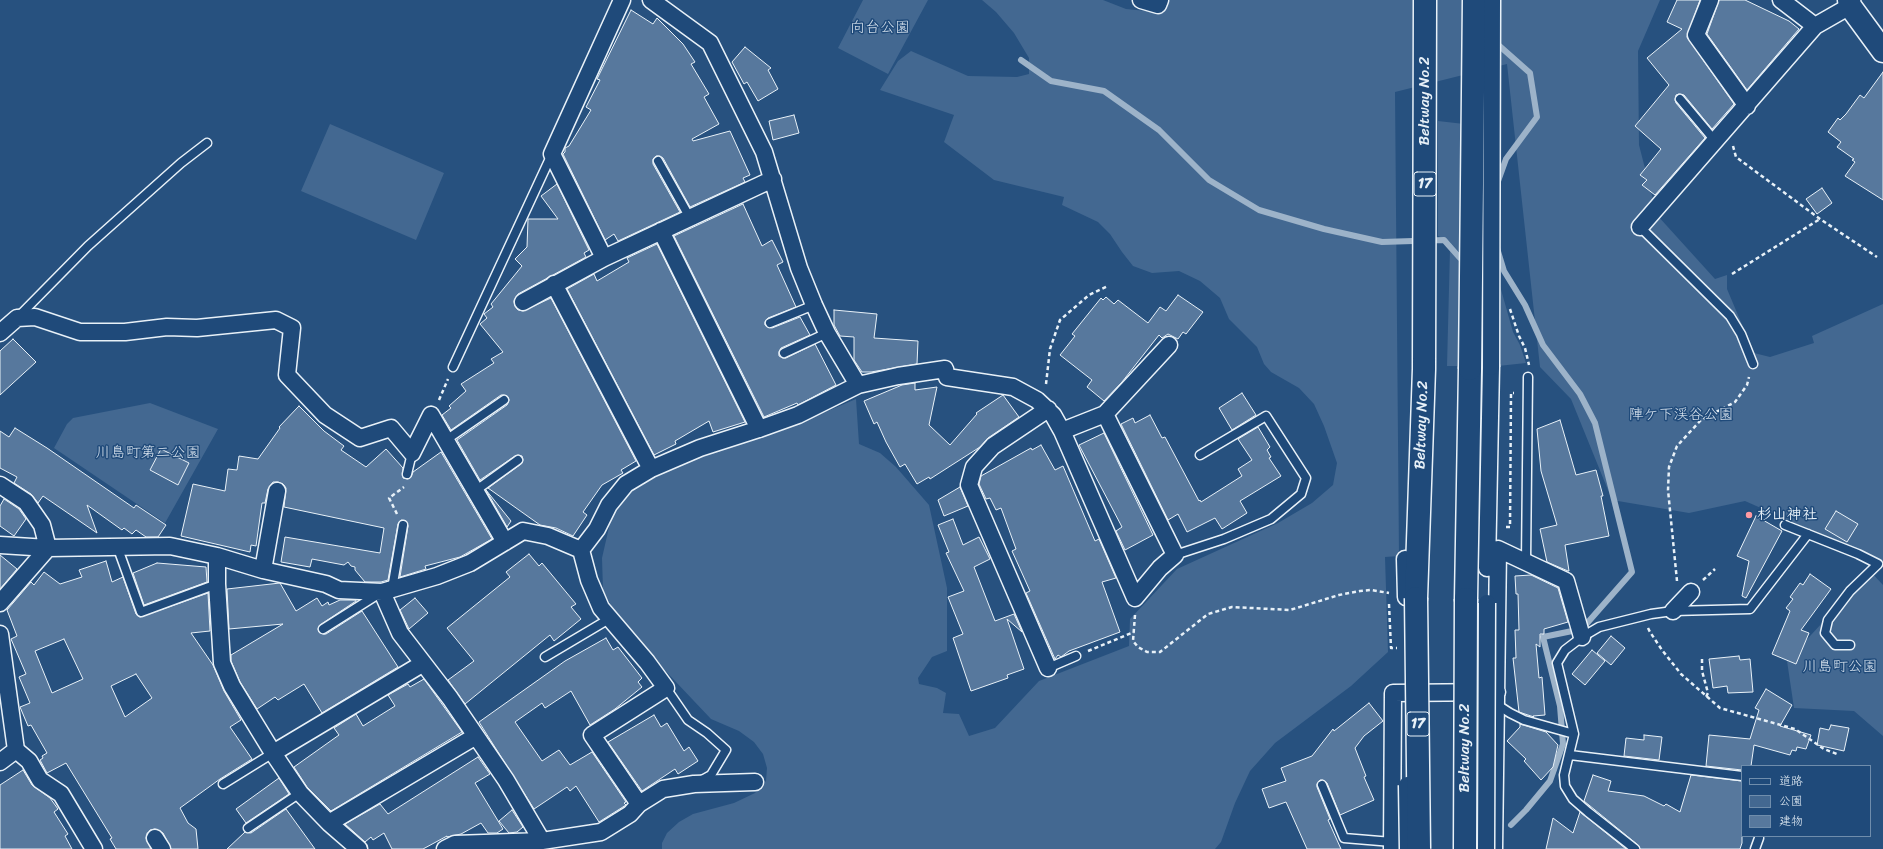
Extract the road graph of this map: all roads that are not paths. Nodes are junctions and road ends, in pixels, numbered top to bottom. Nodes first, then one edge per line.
1 (622, 0) edge
2 (651, 0) edge
3 (1141, 0) edge
4 (1160, 0) edge
5 (1425, 0) edge
6 (1474, 0) edge
7 (1492, 0) edge
8 (1710, 0) edge
9 (1781, 0) edge
10 (1850, 3) edge
11 (1815, 26) junction
12 (1883, 51) edge
13 (1680, 99) dead end
14 (1747, 106) junction
15 (1716, 142) junction
16 (207, 143) dead end
17 (552, 154) junction
18 (658, 161) dead end
19 (773, 179) junction
20 (690, 218) junction
21 (1640, 227) joint
22 (660, 231) junction
23 (604, 258) junction
24 (554, 284) junction
25 (523, 302) dead end
26 (814, 305) junction
27 (17, 318) junction
28 (770, 323) dead end
29 (0, 333) edge
30 (827, 333) junction
31 (1169, 345) dead end
32 (784, 354) dead end
33 (1753, 364) road end
34 (453, 367) road end
35 (1481, 368) junction
36 (1528, 377) road end
37 (858, 385) junction
38 (504, 400) dead end
39 (1046, 407) junction
40 (1105, 414) junction
41 (759, 429) junction
42 (1062, 431) junction
43 (446, 440) junction
44 (412, 453) junction
45 (1200, 455) dead end
46 (518, 460) dead end
47 (651, 469) junction
48 (406, 474) road end
49 (0, 484) edge
50 (277, 491) dead end
51 (475, 491) junction
52 (403, 525) road end
53 (1785, 525) dead end
54 (1808, 534) junction
55 (505, 542) junction
56 (0, 545) edge
57 (117, 546) junction
58 (48, 548) junction
59 (581, 550) junction
60 (1175, 555) junction
61 (217, 556) junction
62 (1405, 559) dead end
63 (1526, 562) junction
64 (263, 570) junction
65 (217, 584) junction
66 (387, 590) junction
67 (1691, 592) dead end
68 (1411, 598) junction
69 (0, 603) edge
70 (1673, 611) junction
71 (609, 619) junction
72 (323, 629) dead end
73 (1581, 631) junction
74 (0, 634) edge
75 (1850, 645) dead end
76 (1076, 656) road end
77 (545, 657) dead end
78 (422, 664) junction
79 (1048, 668) joint
80 (666, 688) junction
81 (1497, 698) junction
82 (1571, 733) junction
83 (476, 736) junction
84 (16, 750) junction
85 (273, 753) junction
86 (1570, 755) junction
87 (0, 762) edge
88 (1741, 776) edge
89 (755, 782) dead end
90 (223, 784) dead end
91 (694, 784) junction
92 (1322, 785) dead end
93 (300, 793) junction
94 (639, 804) junction
95 (329, 824) junction
96 (248, 828) dead end
97 (1758, 838) dead end
98 (533, 844) edge
99 (1392, 845) edge
100 (94, 849) edge
101 (359, 849) edge
102 (445, 849) edge
103 (1408, 849) edge
104 (1419, 849) edge
105 (1465, 849) edge
106 (1486, 849) edge
107 (1494, 849) edge
108 (1635, 849) edge
109 (1755, 849) edge

1 - 17 street
2 - 19 street
3 - 4 street
5 - 68 main road, Beltway No.2 / 17
6 - 35 main road, Beltway No.2, bridge
7 - 35 street, bridge
8 - 14 street
9 - 11 street
10 - 11 street
10 - 12 main road
11 - 14 street
13 - 15 lane
14 - 15 street
15 - 21 street
16 - 27 lane
17 - 23 street
17 - 34 lane
18 - 20 lane
19 - 20 street
19 - 26 street
20 - 22 street
21 - 33 lane
22 - 23 street
22 - 41 street
23 - 24 street
24 - 25 street
24 - 47 street
26 - 28 lane
26 - 30 street
27 - 29 street
27 - 44 street
30 - 32 lane
30 - 37 street
31 - 40 street
35 - 105 main road, Beltway No.2, bridge
35 - 106 street, bridge
36 - 63 lane
37 - 39 street
37 - 41 street
38 - 43 lane
39 - 42 street
39 - 79 street
40 - 42 street
40 - 60 street
41 - 47 street
42 - 60 street
43 - 44 street
43 - 51 street
44 - 48 lane
45 - 60 lane
46 - 51 lane
47 - 59 street
49 - 58 street
50 - 64 street
51 - 55 street
52 - 66 lane
53 - 54 lane
54 - 70 lane
54 - 75 lane
55 - 59 street
55 - 66 street
56 - 58 street
57 - 58 street
57 - 61 street
57 - 65 lane
58 - 69 street
59 - 71 street
61 - 64 street
61 - 65 street
62 - 68 street
63 - 73 street
63 - 81 street
64 - 66 street
65 - 85 street
66 - 72 lane
66 - 78 street
67 - 70 street
68 - 103 street, bridge
68 - 104 main road, Beltway No.2 / 17, bridge
70 - 73 lane
71 - 77 lane
71 - 80 street
73 - 82 lane
74 - 84 street
76 - 79 lane
78 - 83 street
78 - 85 street
80 - 91 lane
80 - 94 street
81 - 82 lane
81 - 99 street
81 - 107 street
82 - 86 lane
83 - 95 street
83 - 98 street
84 - 87 street
84 - 100 street
85 - 90 lane
85 - 93 street
86 - 88 lane
86 - 108 lane
89 - 91 street
91 - 94 street
92 - 99 lane
93 - 95 street
93 - 96 lane
94 - 98 street
95 - 101 street
97 - 109 lane
98 - 102 street

